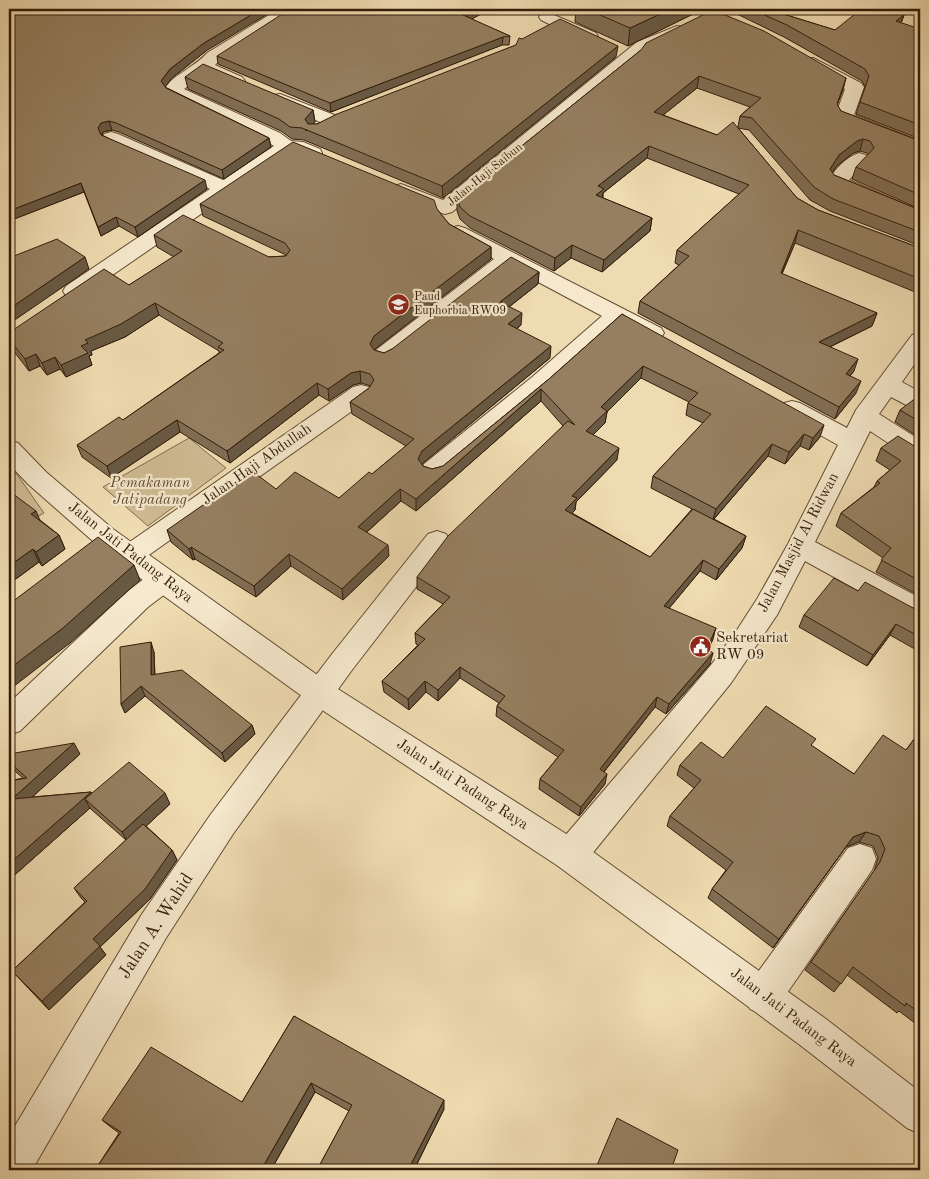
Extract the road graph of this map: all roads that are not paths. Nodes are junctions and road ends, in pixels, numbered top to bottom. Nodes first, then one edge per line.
1 (290, 9) edge
2 (708, 14) edge
3 (547, 17) dead end
4 (732, 21) edge
5 (799, 55) edge
6 (632, 56) junction
7 (204, 67) junction
8 (349, 113) edge
9 (308, 136) junction
10 (111, 138) edge
11 (920, 148) edge
12 (859, 159) dead end
13 (330, 160) edge
14 (383, 182) edge
15 (224, 188) junction
16 (445, 208) junction
17 (920, 218) edge
18 (508, 258) junction
19 (56, 303) edge
20 (618, 314) junction
21 (920, 340) edge
22 (668, 342) edge
23 (384, 355) edge
24 (887, 384) junction
25 (361, 394) edge
26 (776, 400) edge
27 (920, 402) edge
28 (865, 416) junction
29 (851, 441) junction
30 (9, 449) edge
31 (920, 452) edge
32 (433, 470) edge
33 (437, 541) dead end
34 (800, 546) junction
35 (130, 555) junction
36 (164, 580) junction
37 (920, 611) edge
38 (320, 693) junction
39 (9, 722) edge
40 (570, 855) junction
41 (860, 859) dead end
42 (763, 996) junction
43 (920, 1115) edge
44 (10, 1170) edge

1 - 7 street
2 - 4 street
2 - 6 street, Jalan Haji Saibun
3 - 6 street
5 - 11 street
6 - 16 street, Jalan Haji Saibun
7 - 9 street
7 - 9 street
8 - 9 street
9 - 13 street
9 - 15 street
10 - 15 street
12 - 17 street
14 - 16 street, Jalan Haji Saibun
15 - 19 street
16 - 18 street
18 - 20 street
18 - 23 street
20 - 22 street
20 - 32 street
21 - 24 street, Jalan Masjid Al Ridwan
24 - 27 street
24 - 28 street, Jalan Masjid Al Ridwan
25 - 35 street, Jalan Haji Abdullah
26 - 29 street
28 - 29 street, Jalan Masjid Al Ridwan
28 - 31 street
29 - 34 street, Jalan Masjid Al Ridwan
30 - 35 street, Jalan Jati Padang Raya
33 - 38 street, Jalan A. Wahid
34 - 37 street
34 - 40 street, Jalan Masjid Al Ridwan
35 - 36 street, Jalan Jati Padang Raya
36 - 38 street, Jalan Jati Padang Raya
36 - 39 street
38 - 40 street, Jalan Jati Padang Raya
38 - 44 street, Jalan A. Wahid
40 - 42 street, Jalan Jati Padang Raya
41 - 42 street
42 - 43 street, Jalan Jati Padang Raya

